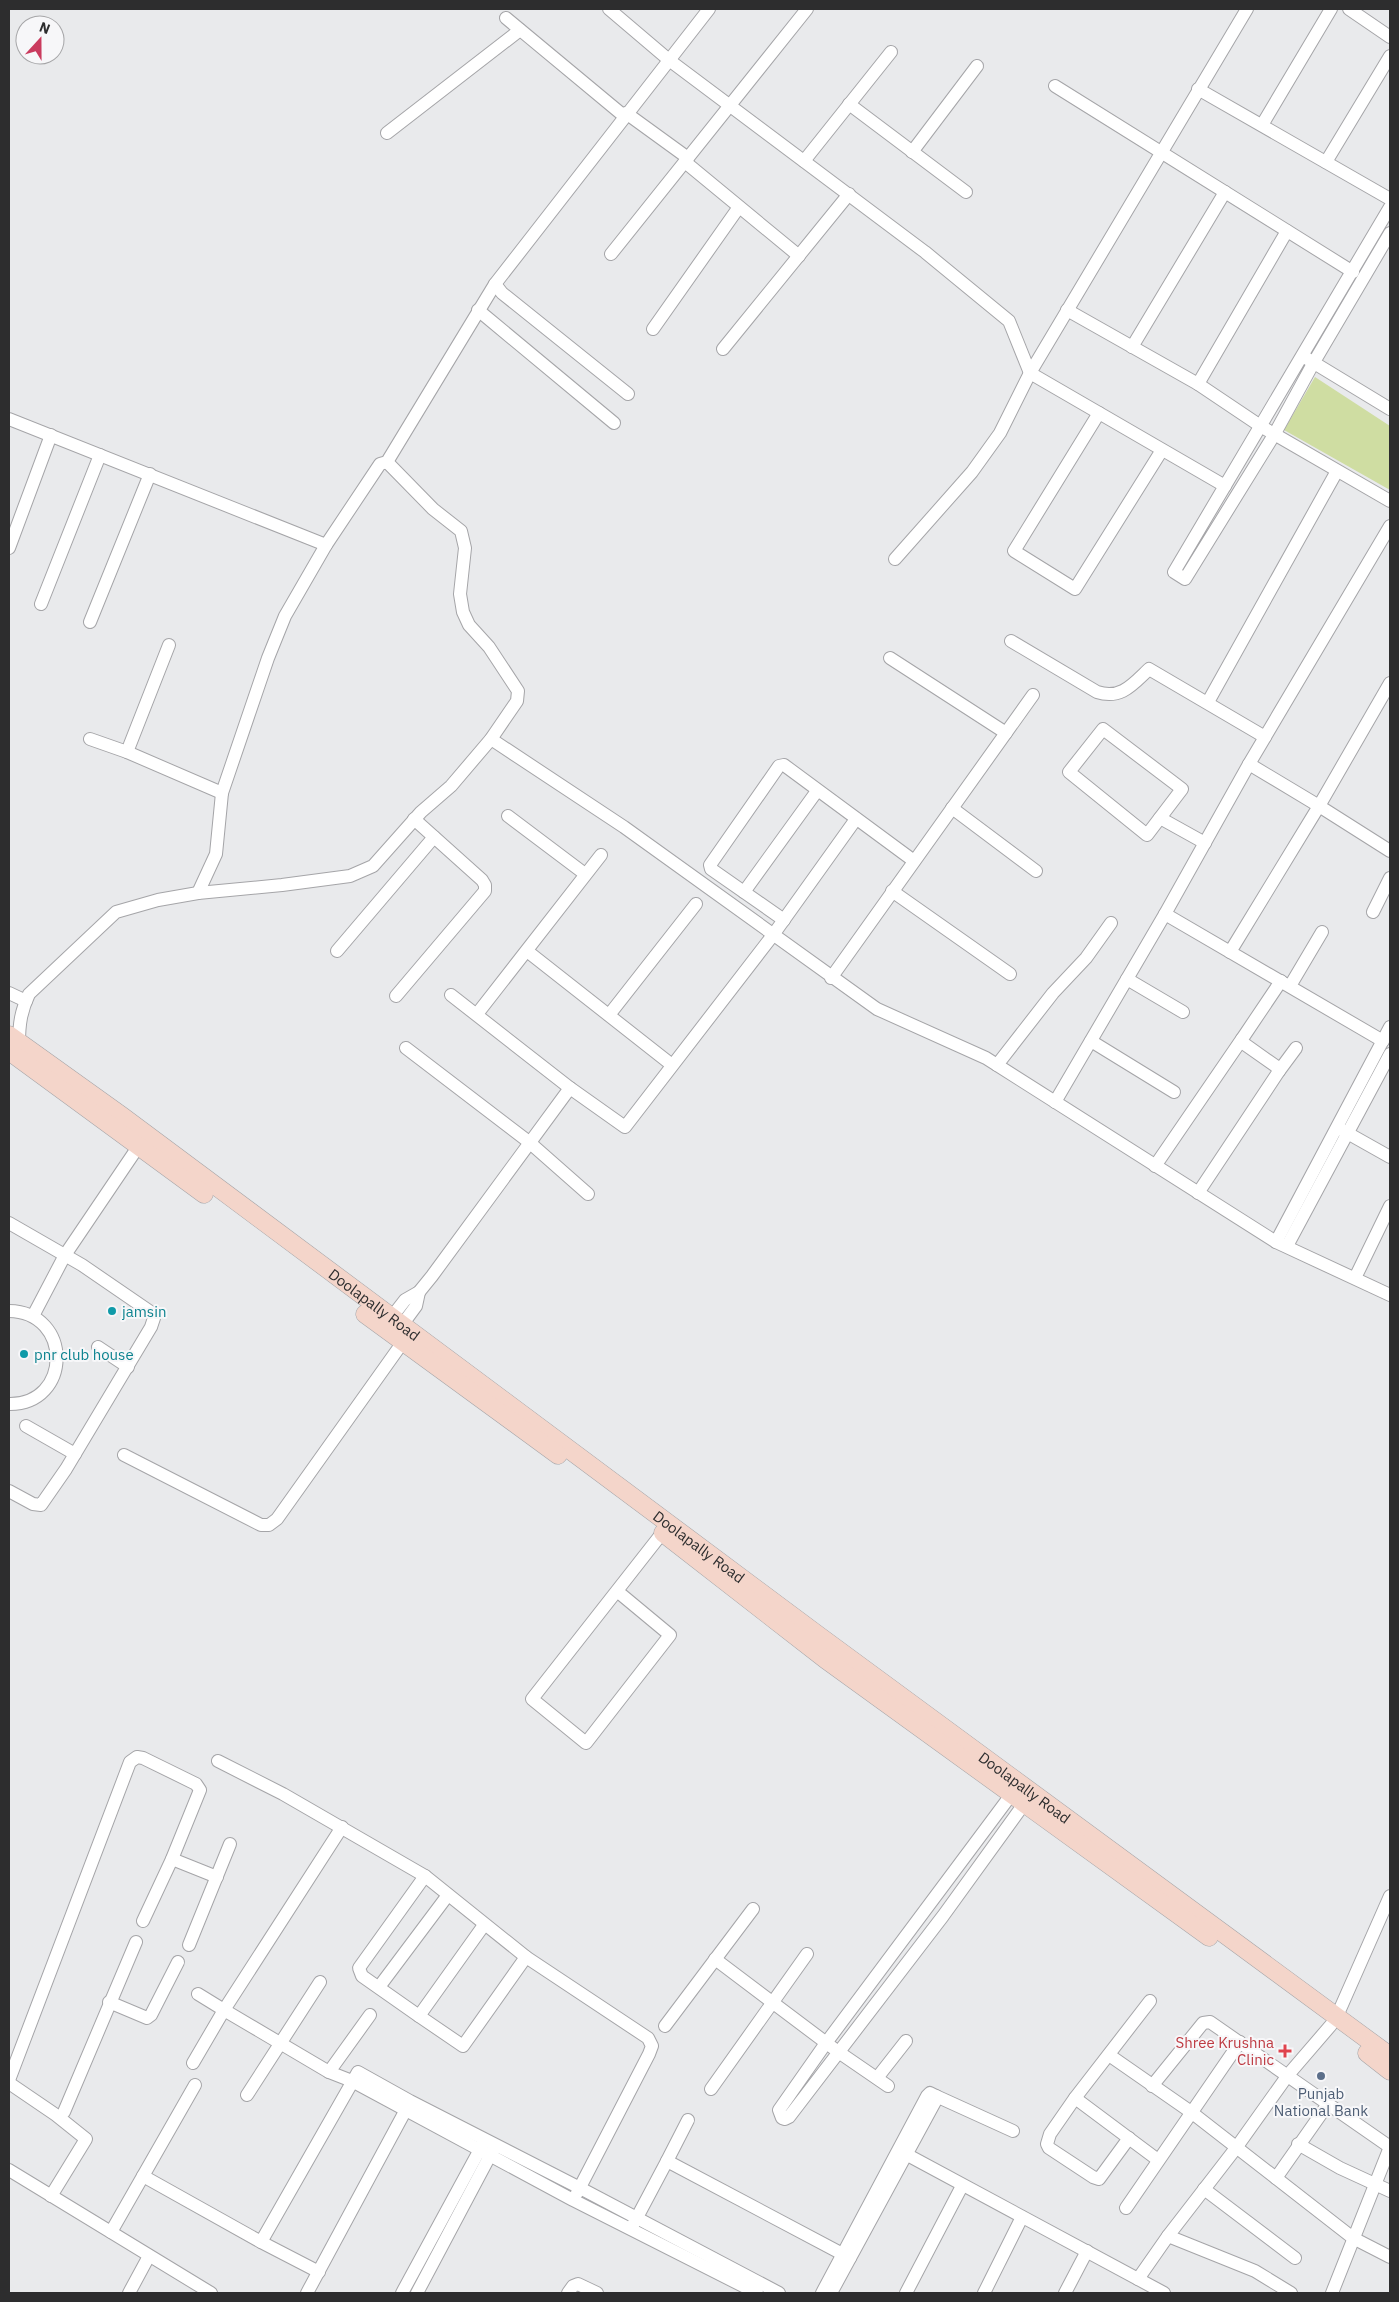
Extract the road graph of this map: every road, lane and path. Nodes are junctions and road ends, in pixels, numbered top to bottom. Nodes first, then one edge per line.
1 (609, 9) edge
2 (709, 9) edge
3 (807, 9) edge
4 (1247, 9) edge
5 (1331, 9) edge
6 (1349, 9) edge
7 (506, 18) dead end
8 (520, 30) junction
9 (1390, 37) edge
10 (891, 52) dead end
11 (1390, 56) edge
12 (669, 60) junction
13 (977, 66) dead end
14 (1055, 86) dead end
15 (1198, 89) junction
16 (849, 104) junction
17 (730, 106) junction
18 (625, 115) junction
19 (1262, 125) junction
20 (387, 133) dead end
21 (912, 152) junction
22 (1160, 152) junction
23 (687, 160) junction
24 (804, 161) junction
25 (1326, 162) junction
26 (966, 192) dead end
27 (1225, 192) junction
28 (849, 194) junction
29 (1390, 199) edge
30 (739, 207) junction
31 (1390, 207) edge
32 (1287, 231) junction
33 (1390, 233) edge
34 (611, 254) dead end
35 (799, 256) junction
36 (1353, 272) junction
37 (495, 284) junction
38 (478, 310) junction
39 (1067, 310) junction
40 (653, 329) dead end
41 (1132, 347) junction
42 (724, 349) dead end
43 (1302, 356) junction
44 (1314, 362) junction
45 (1030, 373) junction
46 (1198, 384) junction
47 (628, 394) dead end
48 (1390, 408) edge
49 (1099, 413) junction
50 (9, 419) edge
51 (614, 423) dead end
52 (1262, 427) junction
53 (1274, 434) junction
54 (51, 435) junction
55 (1162, 450) junction
56 (100, 455) junction
57 (387, 462) junction
58 (1337, 471) junction
59 (150, 474) junction
60 (1225, 486) junction
61 (1390, 501) edge
62 (1390, 526) edge
63 (326, 545) junction
64 (9, 548) edge
65 (895, 559) dead end
66 (41, 604) dead end
67 (90, 622) dead end
68 (1011, 640) dead end
69 (169, 645) dead end
70 (890, 658) dead end
71 (1390, 683) edge
72 (1033, 695) dead end
73 (1208, 702) junction
74 (1006, 733) junction
75 (1265, 737) junction
76 (90, 739) dead end
77 (491, 739) junction
78 (127, 752) junction
79 (1249, 764) junction
80 (818, 791) junction
81 (222, 792) junction
82 (1319, 806) junction
83 (952, 808) junction
84 (508, 816) dead end
85 (1160, 818) junction
86 (414, 819) junction
87 (856, 819) junction
88 (434, 837) junction
89 (1205, 843) junction
90 (1390, 849) edge
91 (601, 855) dead end
92 (914, 861) junction
93 (1036, 871) dead end
94 (585, 874) junction
95 (1390, 878) edge
96 (892, 891) junction
97 (744, 892) junction
98 (198, 894) junction
99 (696, 904) dead end
100 (1373, 912) dead end
101 (1165, 914) junction
102 (784, 920) junction
103 (1111, 923) dead end
104 (1322, 932) dead end
105 (773, 935) junction
106 (337, 951) dead end
107 (527, 951) junction
108 (1230, 952) junction
109 (1010, 974) dead end
110 (831, 978) junction
111 (1127, 979) junction
112 (1285, 984) junction
113 (9, 993) edge
114 (451, 995) dead end
115 (396, 996) dead end
116 (26, 1001) junction
117 (1182, 1012) dead end
118 (477, 1014) junction
119 (609, 1015) junction
120 (1390, 1027) edge
121 (1242, 1038) junction
122 (1091, 1041) junction
123 (1383, 1041) junction
124 (12, 1043) edge
125 (406, 1048) dead end
126 (1296, 1048) dead end
127 (1390, 1054) edge
128 (672, 1065) junction
129 (997, 1065) junction
130 (1387, 1069) edge
131 (1279, 1071) junction
132 (570, 1088) junction
133 (1174, 1092) dead end
134 (1054, 1102) junction
135 (1343, 1130) junction
136 (529, 1142) junction
137 (138, 1147) junction
138 (1390, 1157) edge
139 (169, 1161) junction
140 (1155, 1166) junction
141 (1198, 1193) junction
142 (588, 1194) dead end
143 (1390, 1206) edge
144 (9, 1223) edge
145 (1282, 1244) junction
146 (65, 1255) junction
147 (1355, 1278) junction
148 (1390, 1295) edge
149 (9, 1311) edge
150 (33, 1316) junction
151 (398, 1328) junction
152 (98, 1347) dead end
153 (128, 1367) junction
154 (9, 1404) edge
155 (26, 1426) dead end
156 (75, 1454) junction
157 (124, 1455) dead end
158 (9, 1491) edge
159 (663, 1532) junction
160 (617, 1591) junction
161 (932, 1727) junction
162 (218, 1761) dead end
163 (1018, 1800) junction
164 (342, 1827) junction
165 (230, 1844) dead end
166 (172, 1858) junction
167 (425, 1876) junction
168 (216, 1877) junction
169 (948, 1881) junction
170 (962, 1890) junction
171 (448, 1895) junction
172 (1390, 1896) edge
173 (753, 1909) dead end
174 (144, 1921) dead end
175 (484, 1924) junction
176 (136, 1942) dead end
177 (189, 1946) dead end
178 (807, 1954) dead end
179 (526, 1956) junction
180 (715, 1959) junction
181 (178, 1962) dead end
182 (320, 1982) dead end
183 (872, 1982) junction
184 (379, 1987) junction
185 (884, 1992) junction
186 (198, 1994) dead end
187 (772, 2001) junction
188 (1150, 2001) dead end
189 (109, 2002) junction
190 (224, 2010) junction
191 (370, 2015) dead end
192 (419, 2016) junction
193 (1334, 2020) junction
194 (665, 2026) dead end
195 (906, 2041) dead end
196 (1240, 2042) junction
197 (826, 2043) junction
198 (281, 2044) junction
199 (837, 2051) junction
200 (1109, 2055) junction
201 (1390, 2056) edge
202 (194, 2063) dead end
203 (1390, 2071) edge
204 (329, 2072) junction
205 (1288, 2075) junction
206 (355, 2077) junction
207 (877, 2078) junction
208 (9, 2081) edge
209 (195, 2085) dead end
210 (888, 2086) dead end
211 (1152, 2086) junction
212 (711, 2089) dead end
213 (247, 2095) dead end
214 (1075, 2098) junction
215 (1328, 2104) junction
216 (407, 2106) junction
217 (1191, 2112) junction
218 (61, 2116) junction
219 (688, 2120) dead end
220 (1013, 2131) dead end
221 (1129, 2138) junction
222 (1298, 2144) junction
223 (1390, 2147) edge
224 (487, 2148) junction
225 (1236, 2148) junction
226 (903, 2153) junction
227 (1158, 2160) junction
228 (667, 2161) junction
229 (9, 2170) edge
230 (143, 2176) junction
231 (1276, 2178) junction
232 (1374, 2184) junction
233 (962, 2186) junction
234 (580, 2188) junction
235 (1204, 2189) junction
236 (1390, 2192) edge
237 (51, 2196) junction
238 (573, 2200) junction
239 (1126, 2208) dead end
240 (1022, 2217) junction
241 (633, 2223) junction
242 (446, 2226) junction
243 (111, 2232) junction
244 (1168, 2236) junction
245 (1353, 2238) junction
246 (261, 2242) junction
247 (1087, 2251) junction
248 (149, 2256) junction
249 (846, 2256) junction
250 (1390, 2257) edge
251 (1295, 2258) dead end
252 (319, 2272) junction
253 (1138, 2279) junction
254 (743, 2286) edge
255 (130, 2293) edge
256 (211, 2293) edge
257 (308, 2293) edge
258 (402, 2293) edge
259 (416, 2293) edge
260 (568, 2293) edge
261 (597, 2293) edge
262 (758, 2293) edge
263 (779, 2293) edge
264 (822, 2293) edge
265 (831, 2293) edge
266 (906, 2293) edge
267 (984, 2293) edge
268 (1065, 2293) edge
269 (1164, 2293) edge
270 (1291, 2293) edge
271 (1332, 2293) edge

1 - 12 street
2 - 12 street
3 - 17 street
4 - 15 street
5 - 19 street
6 - 9 street
7 - 8 street
8 - 18 street
8 - 20 street
10 - 16 street
11 - 25 street
12 - 17 street
12 - 18 street
13 - 21 street
14 - 22 street
15 - 19 street
15 - 22 street
16 - 21 street
16 - 24 street
17 - 23 street
17 - 24 street
18 - 23 street
18 - 37 street
19 - 25 street
21 - 26 street
22 - 27 street
22 - 39 street
23 - 30 street
23 - 34 street
24 - 28 street
25 - 29 street
27 - 32 street
27 - 41 street
28 - 35 street
28 - 45 street
30 - 35 street
30 - 40 street
31 - 36 street
32 - 36 street
32 - 46 street
33 - 44 street
35 - 42 street
36 - 43 street
37 - 38 street
37 - 47 street
38 - 51 street
38 - 57 street
39 - 41 street
39 - 45 street
41 - 46 street
43 - 44 street
43 - 52 street
44 - 48 street
44 - 53 street
45 - 49 street
45 - 65 street
46 - 52 street
49 - 55 street
49 - 55 street
50 - 54 street
52 - 53 street
52 - 60 street
53 - 58 street
53 - 60 street
54 - 56 street
54 - 64 street
55 - 60 street
56 - 59 street
56 - 66 street
57 - 63 street
57 - 77 street
58 - 61 street
58 - 73 street
59 - 63 street
59 - 67 street
62 - 75 street
63 - 81 street
68 - 73 street
69 - 78 street
70 - 74 street
71 - 82 street
72 - 74 street
73 - 75 street
74 - 83 street
75 - 79 street
76 - 78 street
77 - 86 street
77 - 105 street
78 - 81 street
79 - 82 street
79 - 89 street
80 - 87 street
80 - 97 street
80 - 97 street
81 - 98 street
82 - 90 street
82 - 108 street
83 - 92 street
83 - 93 street
84 - 94 street
85 - 85 street
85 - 89 street
86 - 88 street
86 - 98 street
87 - 92 street
87 - 102 street
88 - 106 street
88 - 115 street
89 - 101 street
91 - 94 street
92 - 96 street
94 - 107 street
95 - 100 street
96 - 109 street
96 - 110 street
97 - 102 street
98 - 116 street
99 - 119 street
101 - 108 street
101 - 111 street
102 - 105 street
103 - 129 street
104 - 112 street
105 - 110 street
105 - 128 street
107 - 118 street
107 - 119 street
108 - 112 street
110 - 129 street
111 - 117 street
111 - 122 street
112 - 121 street
112 - 123 street
113 - 116 street
114 - 118 street
116 - 124 street
118 - 132 street
119 - 128 street
120 - 123 street
121 - 131 street
121 - 140 street
122 - 133 street
122 - 134 street
123 - 135 street
124 - 137 main road
124 - 139 main road, Doolapally Road
125 - 136 street
126 - 131 street
127 - 130 street
128 - 132 street
129 - 134 street
130 - 135 street
131 - 141 street
132 - 136 street
134 - 140 street
135 - 138 street
135 - 145 street
136 - 142 street
136 - 151 street
137 - 139 main road
137 - 146 street
139 - 151 main road, Doolapally Road
139 - 151 main road
140 - 141 street
141 - 145 street
143 - 147 street
144 - 146 street
145 - 147 street
146 - 150 street
146 - 153 street
147 - 148 street
149 - 150 street
150 - 154 street
151 - 157 street
151 - 159 main road, Doolapally Road
151 - 161 main road, Doolapally Road
152 - 153 street
153 - 156 street
155 - 156 street
156 - 158 street
159 - 160 street
159 - 161 main road, Doolapally Road
160 - 160 street
161 - 163 main road, Doolapally Road
161 - 193 main road, Doolapally Road
162 - 164 street
163 - 169 street
163 - 170 street
163 - 193 main road, Doolapally Road
164 - 167 street
164 - 190 street
165 - 168 street
166 - 168 street
166 - 174 street
166 - 208 street
167 - 171 street
167 - 184 street
168 - 177 street
169 - 170 street
169 - 183 street
170 - 185 street
171 - 175 street
171 - 184 street
172 - 193 street
173 - 180 street
175 - 179 street
175 - 192 street
176 - 189 street
178 - 187 street
179 - 192 street
179 - 234 street
180 - 187 street
180 - 194 street
181 - 189 street
182 - 198 street
183 - 185 street
183 - 197 street
184 - 192 street
185 - 199 street
186 - 190 street
187 - 197 street
187 - 212 street
188 - 200 street
189 - 218 street
190 - 198 street
190 - 202 street
191 - 204 street
193 - 201 main road, Doolapally Road
193 - 203 main road, Doolapally Road
193 - 205 street
195 - 207 street
196 - 205 street
196 - 211 street
196 - 217 street
197 - 199 street
197 - 199 street
198 - 204 street
198 - 213 street
199 - 207 street
200 - 211 street
200 - 214 street
204 - 206 street
205 - 215 street
205 - 225 street
206 - 216 street
206 - 246 street
207 - 210 street
208 - 218 street
209 - 230 street
211 - 217 street
214 - 221 street
214 - 221 street
215 - 222 street
215 - 223 street
216 - 224 street
216 - 252 street
217 - 225 street
217 - 227 street
218 - 237 street
219 - 228 street
220 - 226 street
221 - 227 street
222 - 231 street
222 - 232 street
223 - 232 street
224 - 234 street
224 - 238 street
224 - 242 street
225 - 231 street
225 - 235 street
226 - 233 street
226 - 249 street
227 - 239 street
228 - 241 street
228 - 249 street
229 - 237 street
230 - 243 street
230 - 246 street
231 - 245 street
232 - 236 street
232 - 245 street
233 - 240 street
233 - 266 street
234 - 238 street
234 - 241 street
235 - 244 street
235 - 251 street
237 - 243 street
238 - 241 street
240 - 247 street
240 - 267 street
241 - 254 street
242 - 258 street
242 - 259 street
243 - 248 street
244 - 253 street
244 - 270 street
245 - 250 street
245 - 271 street
246 - 252 street
247 - 253 street
247 - 268 street
248 - 255 street
248 - 256 street
249 - 264 street
249 - 265 street
252 - 257 street
253 - 269 street
254 - 262 street
254 - 263 street
260 - 261 street

